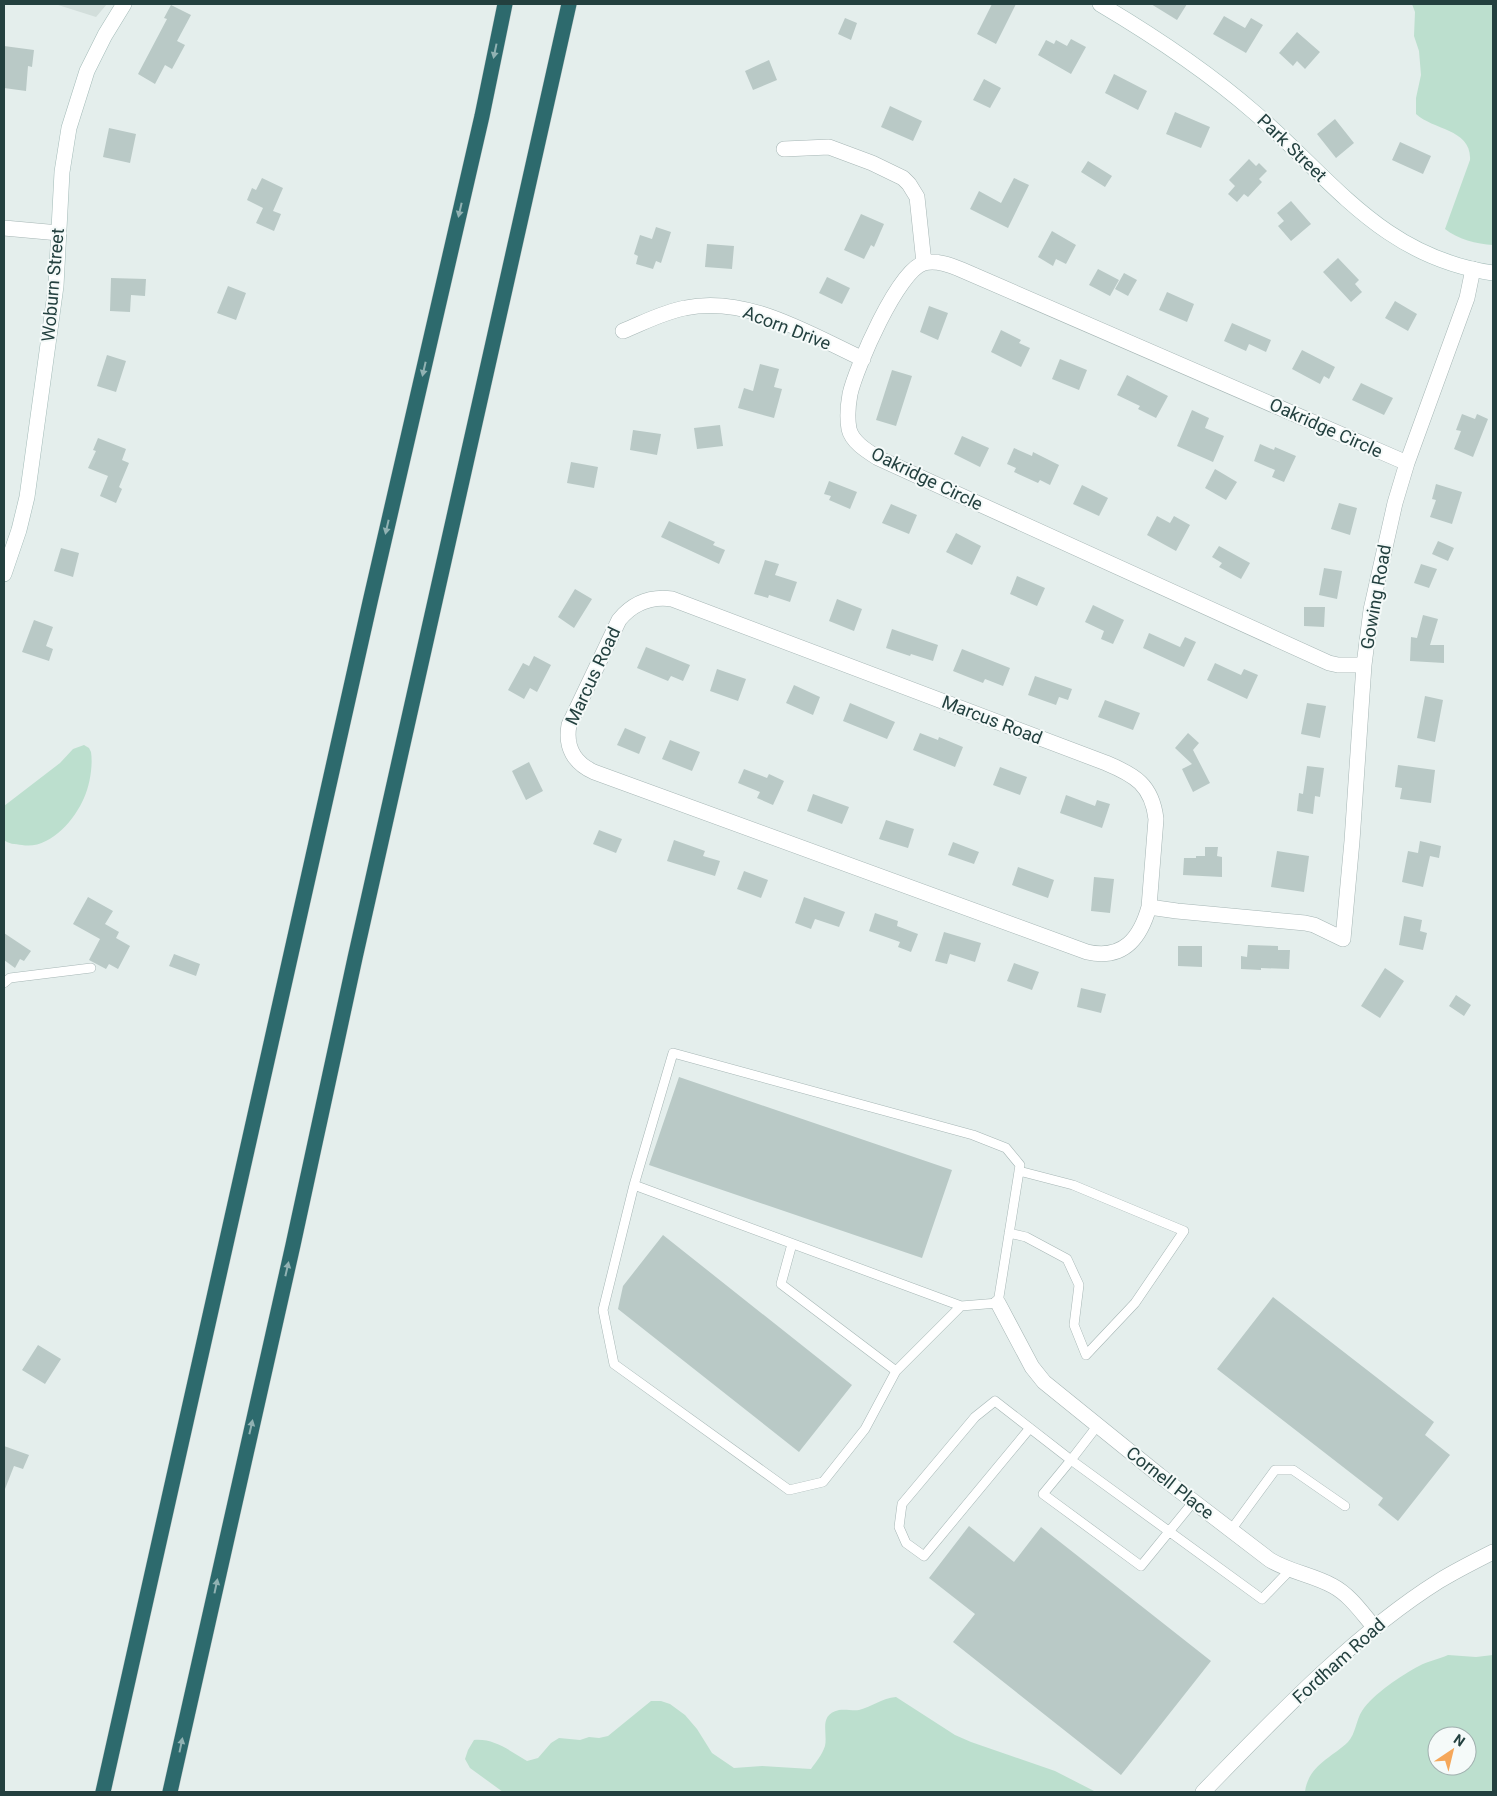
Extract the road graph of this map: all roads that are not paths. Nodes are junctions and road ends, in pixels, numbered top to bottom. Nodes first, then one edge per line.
1 (124, 4) edge
2 (505, 4) edge
3 (569, 4) edge
4 (1100, 4) edge
5 (784, 149) dead end
6 (4, 228) edge
7 (59, 233) junction
8 (924, 263) junction
9 (1473, 269) junction
10 (1493, 272) edge
11 (623, 331) dead end
12 (864, 359) junction
13 (1407, 463) junction
14 (4, 574) edge
15 (1364, 665) junction
16 (1149, 907) junction
17 (90, 968) dead end
18 (6, 979) edge
19 (1019, 1171) junction
20 (634, 1185) junction
21 (1009, 1233) junction
22 (792, 1244) junction
23 (998, 1302) junction
24 (961, 1306) junction
25 (896, 1371) junction
26 (1098, 1425) junction
27 (1030, 1428) junction
28 (1071, 1460) junction
29 (1194, 1501) junction
30 (1345, 1506) dead end
31 (1231, 1530) junction
32 (1169, 1531) junction
33 (1493, 1552) edge
34 (1290, 1570) junction
35 (1375, 1628) junction
36 (103, 1792) edge
37 (170, 1792) edge
38 (1203, 1792) edge

1 - 7 street, Woburn Street
2 -> 36 highway
37 -> 3 highway
4 - 9 street, Park Street
5 - 8 street
6 - 7 street
7 - 14 street, Woburn Street
8 - 12 street, Oakridge Circle
8 - 13 street, Oakridge Circle
9 - 10 street, Park Street
9 - 13 street, Gowing Road
11 - 12 street, Acorn Drive
12 - 15 street, Oakridge Circle
13 - 15 street, Gowing Road
15 - 16 street, Gowing Road
16 - 16 street, Marcus Road
17 - 18 lane
19 - 20 lane
19 - 21 lane
19 - 21 lane
20 - 22 lane
20 - 25 lane
21 - 23 lane
22 - 24 lane
22 - 25 lane
23 - 24 lane
23 - 26 street, Cornell Place
24 - 25 lane
26 - 28 lane
26 - 29 street, Cornell Place
27 - 27 lane
27 - 28 lane
28 - 32 lane
28 - 32 lane
29 - 31 street, Cornell Place
29 - 32 lane
30 - 31 lane
31 - 34 street, Cornell Place
32 - 34 lane
33 - 35 street, Fordham Road
34 - 35 street, Cornell Place
35 - 38 street, Fordham Road

